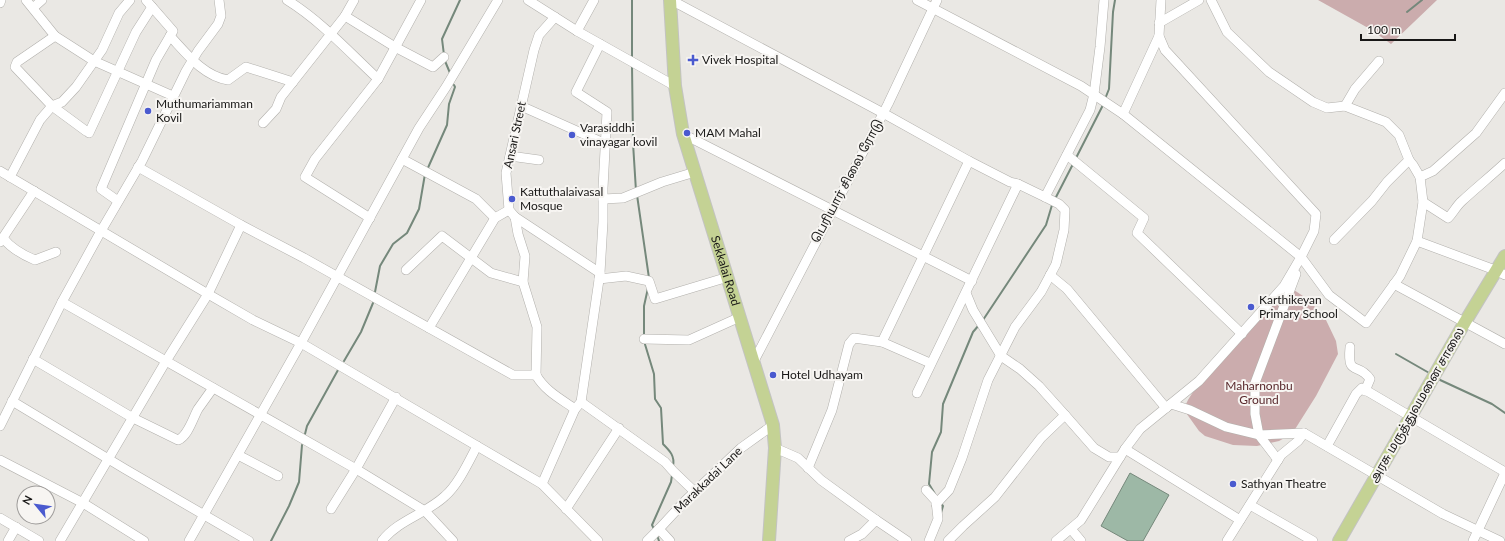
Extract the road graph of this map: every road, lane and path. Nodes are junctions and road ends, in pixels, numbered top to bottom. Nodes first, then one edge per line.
1 (26, 0) edge
2 (42, 0) edge
3 (130, 0) edge
4 (146, 0) edge
5 (219, 0) edge
6 (287, 0) edge
7 (354, 0) edge
8 (421, 0) edge
9 (498, 0) edge
10 (528, 0) edge
11 (594, 0) edge
12 (670, 0) edge
13 (917, 0) edge
14 (1104, 0) edge
15 (1161, 0) edge
16 (1199, 0) edge
17 (1211, 0) edge
18 (935, 4) edge
19 (152, 7) junction
20 (33, 8) junction
21 (345, 16) junction
22 (555, 17) junction
23 (1160, 23) junction
24 (577, 31) junction
25 (331, 34) junction
26 (54, 36) junction
27 (170, 36) junction
28 (1159, 36) junction
29 (600, 44) junction
30 (395, 47) junction
31 (444, 57) dead end
32 (192, 60) junction
33 (94, 61) junction
34 (1379, 61) dead end
35 (118, 71) junction
36 (378, 79) junction
37 (293, 82) junction
38 (146, 84) junction
39 (675, 86) junction
40 (1505, 93) edge
41 (1094, 94) junction
42 (173, 96) junction
43 (52, 106) junction
44 (521, 106) junction
45 (1345, 106) junction
46 (883, 113) junction
47 (1123, 114) junction
48 (263, 123) dead end
49 (683, 134) junction
50 (606, 144) junction
51 (1067, 154) junction
52 (510, 156) junction
53 (402, 159) junction
54 (539, 160) dead end
55 (1409, 160) junction
56 (969, 161) junction
57 (1505, 163) edge
58 (138, 167) junction
59 (0, 172) edge
60 (695, 172) junction
61 (10, 177) junction
62 (1420, 177) junction
63 (1018, 184) junction
64 (34, 191) junction
65 (1046, 197) junction
66 (603, 199) junction
67 (118, 200) junction
68 (1422, 202) junction
69 (832, 211) junction
70 (512, 214) junction
71 (370, 218) junction
72 (495, 218) junction
73 (241, 225) junction
74 (101, 231) junction
75 (2, 240) edge
76 (1334, 240) dead end
77 (1417, 241) junction
78 (56, 252) dead end
79 (1505, 256) edge
80 (472, 257) junction
81 (924, 257) junction
82 (1301, 257) junction
83 (406, 270) dead end
84 (1500, 273) edge
85 (1050, 275) junction
86 (600, 276) junction
87 (337, 277) junction
88 (728, 277) junction
89 (523, 282) junction
90 (972, 282) junction
91 (1394, 284) junction
92 (966, 293) junction
93 (208, 294) junction
94 (62, 302) junction
95 (740, 317) junction
96 (1465, 322) junction
97 (429, 328) junction
98 (1242, 334) junction
99 (644, 339) dead end
100 (301, 342) junction
101 (882, 342) junction
102 (1505, 344) edge
103 (1350, 347) dead end
104 (1001, 356) junction
105 (33, 359) junction
106 (166, 361) junction
107 (754, 361) junction
108 (930, 363) junction
109 (536, 375) junction
110 (213, 388) junction
111 (1365, 390) junction
112 (917, 393) dead end
113 (396, 397) junction
114 (12, 401) junction
115 (582, 402) junction
116 (1168, 406) junction
117 (575, 409) junction
118 (260, 415) junction
119 (1065, 415) junction
120 (1410, 416) junction
121 (133, 418) junction
122 (773, 425) junction
123 (0, 426) edge
124 (619, 428) junction
125 (1304, 433) junction
126 (1259, 435) junction
127 (477, 446) junction
128 (1327, 446) junction
129 (775, 448) junction
130 (1122, 453) junction
131 (238, 455) junction
132 (0, 460) edge
133 (109, 460) junction
134 (1278, 460) junction
135 (808, 468) junction
136 (356, 469) junction
137 (1505, 472) edge
138 (1377, 474) junction
139 (278, 476) dead end
140 (542, 484) junction
141 (926, 490) dead end
142 (695, 492) junction
143 (83, 503) junction
144 (936, 504) junction
145 (1250, 505) junction
146 (331, 508) dead end
147 (566, 508) junction
148 (425, 510) junction
149 (204, 516) junction
150 (0, 518) edge
151 (876, 520) junction
152 (1240, 520) junction
153 (16, 528) junction
154 (659, 529) junction
155 (1071, 529) junction
156 (1478, 530) junction
157 (384, 540) edge
158 (593, 540) edge
159 (8, 541) edge
160 (39, 541) edge
161 (60, 541) edge
162 (144, 541) edge
163 (189, 541) edge
164 (249, 541) edge
165 (453, 541) edge
166 (647, 541) edge
167 (670, 541) edge
168 (769, 541) edge
169 (849, 541) edge
170 (907, 541) edge
171 (929, 541) edge
172 (948, 541) edge
173 (1056, 541) edge
174 (1080, 541) edge
175 (1227, 541) edge
176 (1313, 541) edge
177 (1339, 541) edge
178 (1473, 541) edge
179 (1500, 541) edge

1 - 20 street
2 - 20 street
3 - 33 street
4 - 19 street
5 - 32 street
6 - 25 street
7 - 21 street
8 - 30 street
9 - 53 street
10 - 22 street
11 - 24 street
12 - 39 main road, Sekkalai Road
12 - 46 street
13 - 18 street
14 - 41 street
15 - 23 street
16 - 23 street
17 - 45 street
18 - 41 street
18 - 46 street, பெரியார் சிலை ரோடு
19 - 27 street
19 - 35 street
20 - 26 street
21 - 25 street
21 - 30 street
22 - 24 street
22 - 44 street, Ansari Street
23 - 28 street
24 - 29 street
25 - 36 street
25 - 37 street
26 - 33 street
26 - 43 street
27 - 32 street
27 - 38 street
28 - 47 street
28 - 82 street
29 - 39 street
29 - 50 street
30 - 31 street
30 - 36 street
32 - 37 street
32 - 42 street
33 - 35 street
33 - 43 street
34 - 45 street
35 - 38 street
35 - 43 street
36 - 71 street
37 - 48 street
38 - 42 street
38 - 67 street
39 - 49 main road, Sekkalai Road
40 - 62 street
41 - 47 street
41 - 51 street
42 - 58 street
43 - 61 street
44 - 50 street
44 - 52 street, Ansari Street
45 - 55 street
46 - 56 street
46 - 69 street, பெரியார் சிலை ரோடு
47 - 82 street
49 - 60 main road, Sekkalai Road
49 - 69 street
50 - 66 street
51 - 65 street
51 - 98 street
52 - 54 street
52 - 70 street, Ansari Street
53 - 71 street
53 - 72 street
55 - 62 street
55 - 76 street
56 - 63 street
56 - 81 street
57 - 68 street
58 - 67 street
58 - 73 street
59 - 61 street
60 - 66 street
60 - 88 main road, Sekkalai Road
61 - 64 street
62 - 68 street
63 - 65 street
63 - 90 street
64 - 74 street
64 - 75 street
65 - 85 street
66 - 86 street
67 - 74 street
68 - 77 street
69 - 81 street
69 - 107 street, பெரியார் சிலை ரோடு
70 - 72 street
70 - 86 street
70 - 89 street, Ansari Street
71 - 87 street
72 - 80 street
73 - 87 street
73 - 93 street
74 - 93 street
74 - 94 street
75 - 78 street
77 - 84 street
77 - 91 street
79 - 84 main road, அரசு மருத்துவமனை சாலை
80 - 83 street
80 - 89 street
80 - 97 street
81 - 90 street
81 - 101 street
82 - 91 street
82 - 98 street
82 - 126 street
84 - 96 main road, அரசு மருத்துவமனை சாலை
85 - 104 street
85 - 116 street
86 - 88 street
86 - 115 street
87 - 97 street
87 - 100 street
88 - 95 main road, Sekkalai Road
89 - 109 street, Ansari Street
90 - 92 street
91 - 96 street
92 - 104 street
92 - 108 street
93 - 100 street
93 - 106 street
94 - 105 street
94 - 106 street
95 - 99 street
95 - 107 main road, Sekkalai Road
96 - 102 street
96 - 120 main road, அரசு மருத்துவமனை சாலை
97 - 109 street
98 - 116 street
100 - 113 street
100 - 118 street
101 - 108 street
101 - 135 street
103 - 111 street
104 - 119 street
104 - 144 street
105 - 114 street
105 - 121 street
106 - 110 street
106 - 121 street
107 - 122 main road, Sekkalai Road
108 - 112 street
109 - 117 street
110 - 118 street
110 - 121 street
111 - 120 street
111 - 128 street
113 - 127 street
113 - 136 street
114 - 123 street
114 - 133 street
115 - 117 street
115 - 124 street
116 - 126 street
116 - 130 street
117 - 140 street
118 - 131 street
118 - 136 street
119 - 130 street
119 - 172 street
120 - 137 street
120 - 138 main road, அரசு மருத்துவமனை சாலை
121 - 133 street
122 - 129 main road, Sekkalai Road
122 - 142 street, Marakkadai Lane
124 - 142 street
124 - 147 street
125 - 126 street
125 - 128 street
125 - 134 street
126 - 134 street
127 - 140 street
127 - 148 street
128 - 138 street
129 - 135 street
129 - 168 main road, Sekkalai Road
130 - 152 street
130 - 155 street
131 - 139 street
131 - 149 street
132 - 143 street
133 - 143 street
133 - 149 street
134 - 145 street
135 - 151 street
136 - 146 street
136 - 148 street
137 - 156 street
138 - 156 street
138 - 177 main road, அரசு மருத்துவமனை சாலை
140 - 147 street
141 - 144 street
142 - 154 street, Marakkadai Lane
143 - 161 street
143 - 162 street
144 - 171 street
145 - 152 street
145 - 176 street
147 - 158 street
148 - 157 street
148 - 165 street
149 - 163 street
149 - 164 street
150 - 153 street
151 - 169 street
151 - 170 street
152 - 175 street
153 - 159 street
153 - 160 street
154 - 166 street, Marakkadai Lane
154 - 167 street
155 - 173 street
155 - 174 street
156 - 178 street
156 - 179 street

